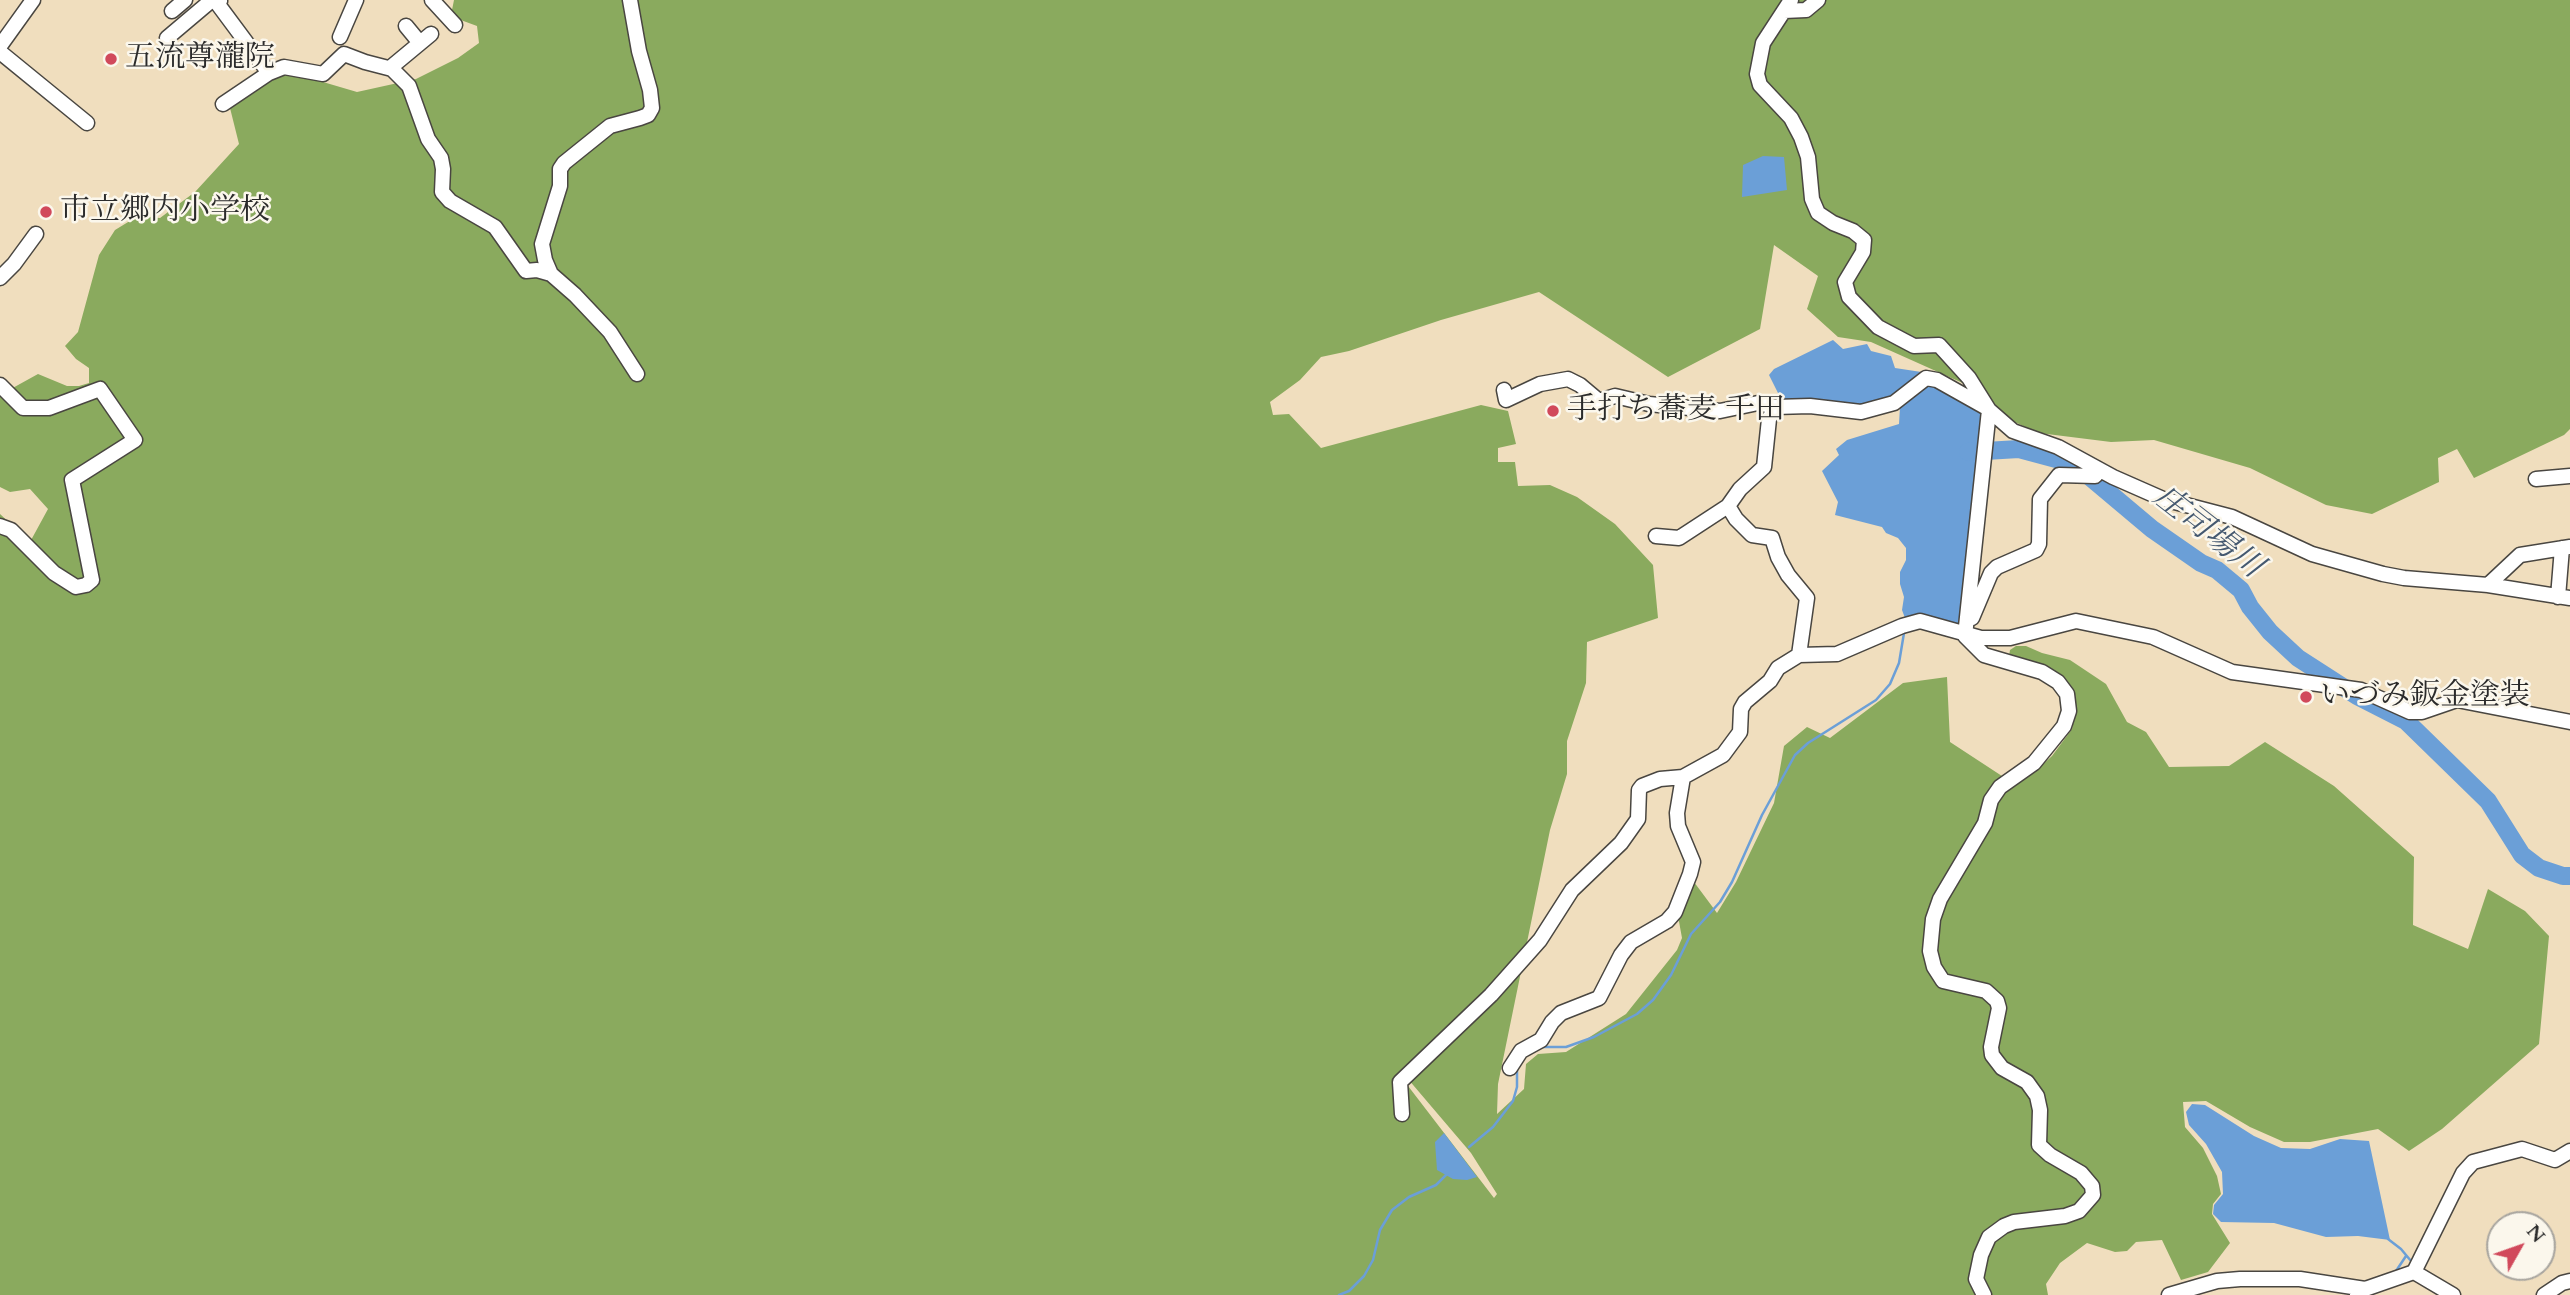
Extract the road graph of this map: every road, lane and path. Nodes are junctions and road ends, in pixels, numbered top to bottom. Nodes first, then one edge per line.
1 (33, 0) edge
2 (185, 0) edge
3 (218, 0) edge
4 (356, 0) edge
5 (432, 0) edge
6 (630, 0) edge
7 (1818, 0) edge
8 (1788, 6) edge
9 (172, 12) dead end
10 (455, 24) dead end
11 (254, 26) dead end
12 (407, 26) dead end
13 (241, 35) junction
14 (340, 37) dead end
15 (167, 38) dead end
16 (0, 46) edge
17 (390, 68) junction
18 (270, 73) junction
19 (223, 104) dead end
20 (87, 123) dead end
21 (36, 234) dead end
22 (551, 274) junction
23 (0, 278) edge
24 (637, 374) dead end
25 (0, 385) edge
26 (1504, 390) dead end
27 (1776, 407) junction
28 (1989, 410) junction
29 (2100, 470) junction
30 (2570, 476) edge
31 (2536, 479) dead end
32 (1728, 506) junction
33 (0, 526) edge
34 (1656, 536) dead end
35 (2566, 547) edge
36 (2488, 585) junction
37 (2564, 597) edge
38 (1965, 636) junction
39 (1799, 655) junction
40 (2570, 722) edge
41 (1683, 776) junction
42 (1510, 1068) dead end
43 (1402, 1114) dead end
44 (2570, 1151) edge
45 (2414, 1272) junction
46 (2570, 1281) edge
47 (2361, 1292) edge
48 (1984, 1295) edge
49 (2169, 1295) edge
50 (2453, 1295) edge
51 (2544, 1295) edge

1 - 16 street
2 - 9 street
3 - 13 street
3 - 15 street
4 - 14 street
5 - 10 street
6 - 22 street
7 - 8 street
8 - 28 street
11 - 13 street
12 - 17 street
13 - 18 street
16 - 20 street
17 - 18 street
17 - 22 street
18 - 19 street
21 - 23 street
22 - 24 street
25 - 33 street
26 - 27 street
27 - 28 street
27 - 32 street
28 - 29 street
28 - 38 street
29 - 36 street
29 - 38 street
30 - 31 street
32 - 34 street
32 - 39 street
35 - 36 street
35 - 37 street
36 - 37 street
38 - 39 street
38 - 40 street
38 - 48 street
39 - 41 street
41 - 42 street
41 - 43 street
44 - 45 street
45 - 47 street
45 - 50 street
46 - 51 street
47 - 49 street

